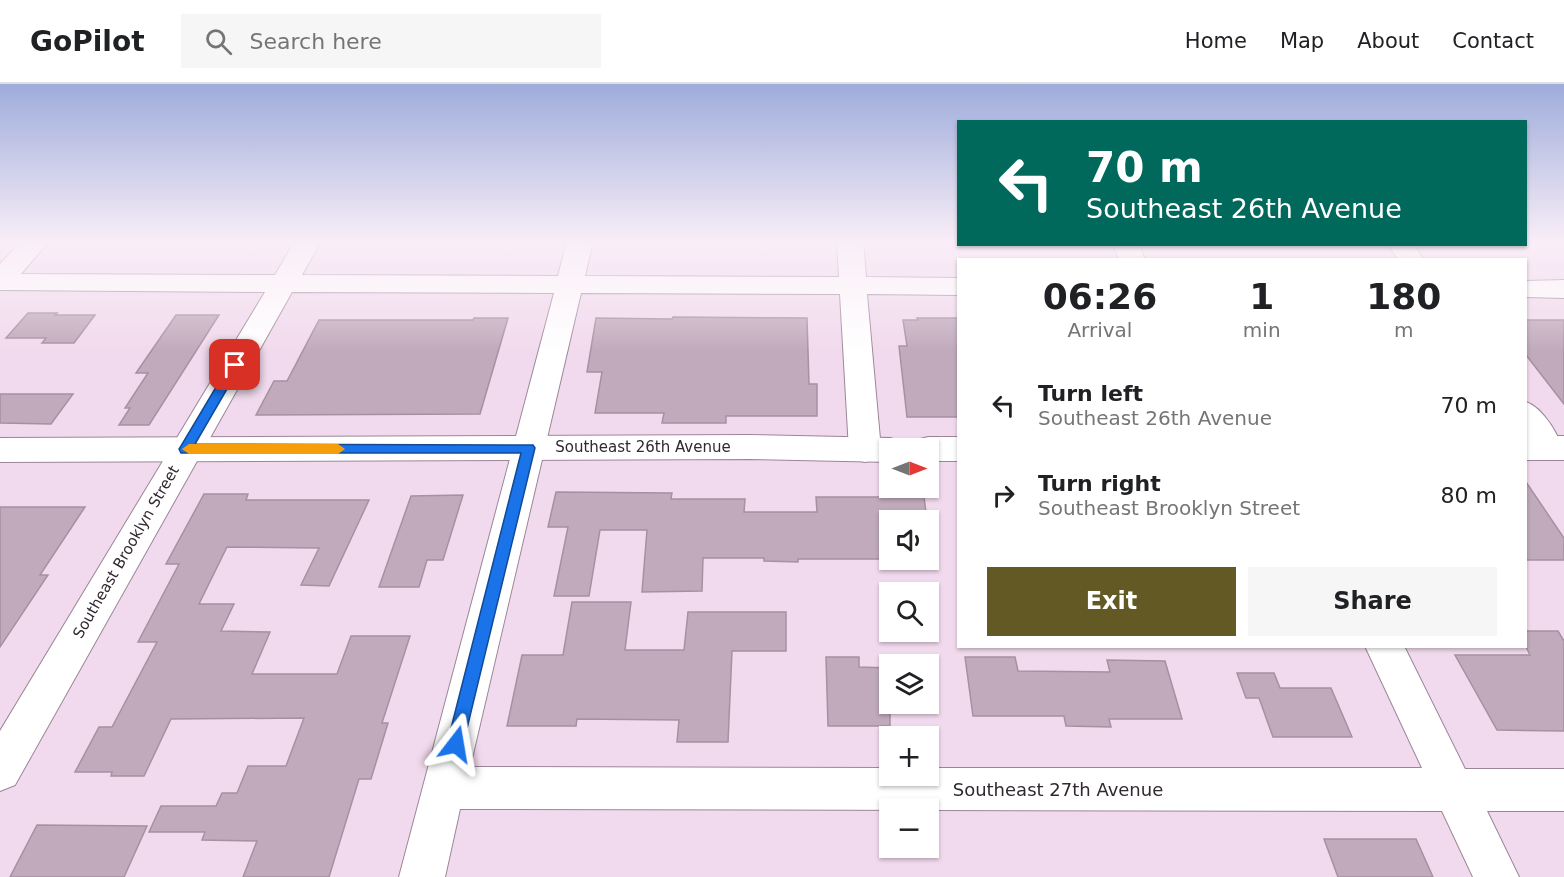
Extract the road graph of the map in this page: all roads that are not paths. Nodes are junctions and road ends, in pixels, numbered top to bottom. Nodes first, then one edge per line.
1 (286, 278) edge
2 (570, 278) edge
3 (852, 278) edge
4 (0, 281) edge
5 (283, 283) junction
6 (568, 285) junction
7 (852, 285) junction
8 (957, 286) edge
9 (1527, 289) edge
10 (1564, 289) edge
11 (1527, 416) edge
12 (529, 448) junction
13 (1547, 448) edge
14 (186, 449) junction
15 (939, 449) edge
16 (957, 449) edge
17 (0, 450) edge
18 (877, 450) edge
19 (1385, 648) edge
20 (0, 770) edge
21 (445, 788) junction
22 (1454, 790) junction
23 (1564, 790) edge
24 (422, 877) edge
25 (1496, 877) edge

1 - 5 street, Southeast Brooklyn Street
2 - 6 street
3 - 7 street
4 - 5 street
5 - 6 street
5 - 14 street, Southeast Brooklyn Street
6 - 7 street
6 - 12 street
7 - 8 street
7 - 18 street
9 - 10 street
11 - 13 street
12 - 14 street, Southeast 26th Avenue
12 - 18 street, Southeast 26th Avenue
12 - 21 street
14 - 17 street, Southeast 26th Avenue
14 - 20 street, Southeast Brooklyn Street
15 - 16 street
19 - 22 street
21 - 22 street, Southeast 27th Avenue
21 - 24 street
22 - 23 street, Southeast 27th Avenue
22 - 25 street

